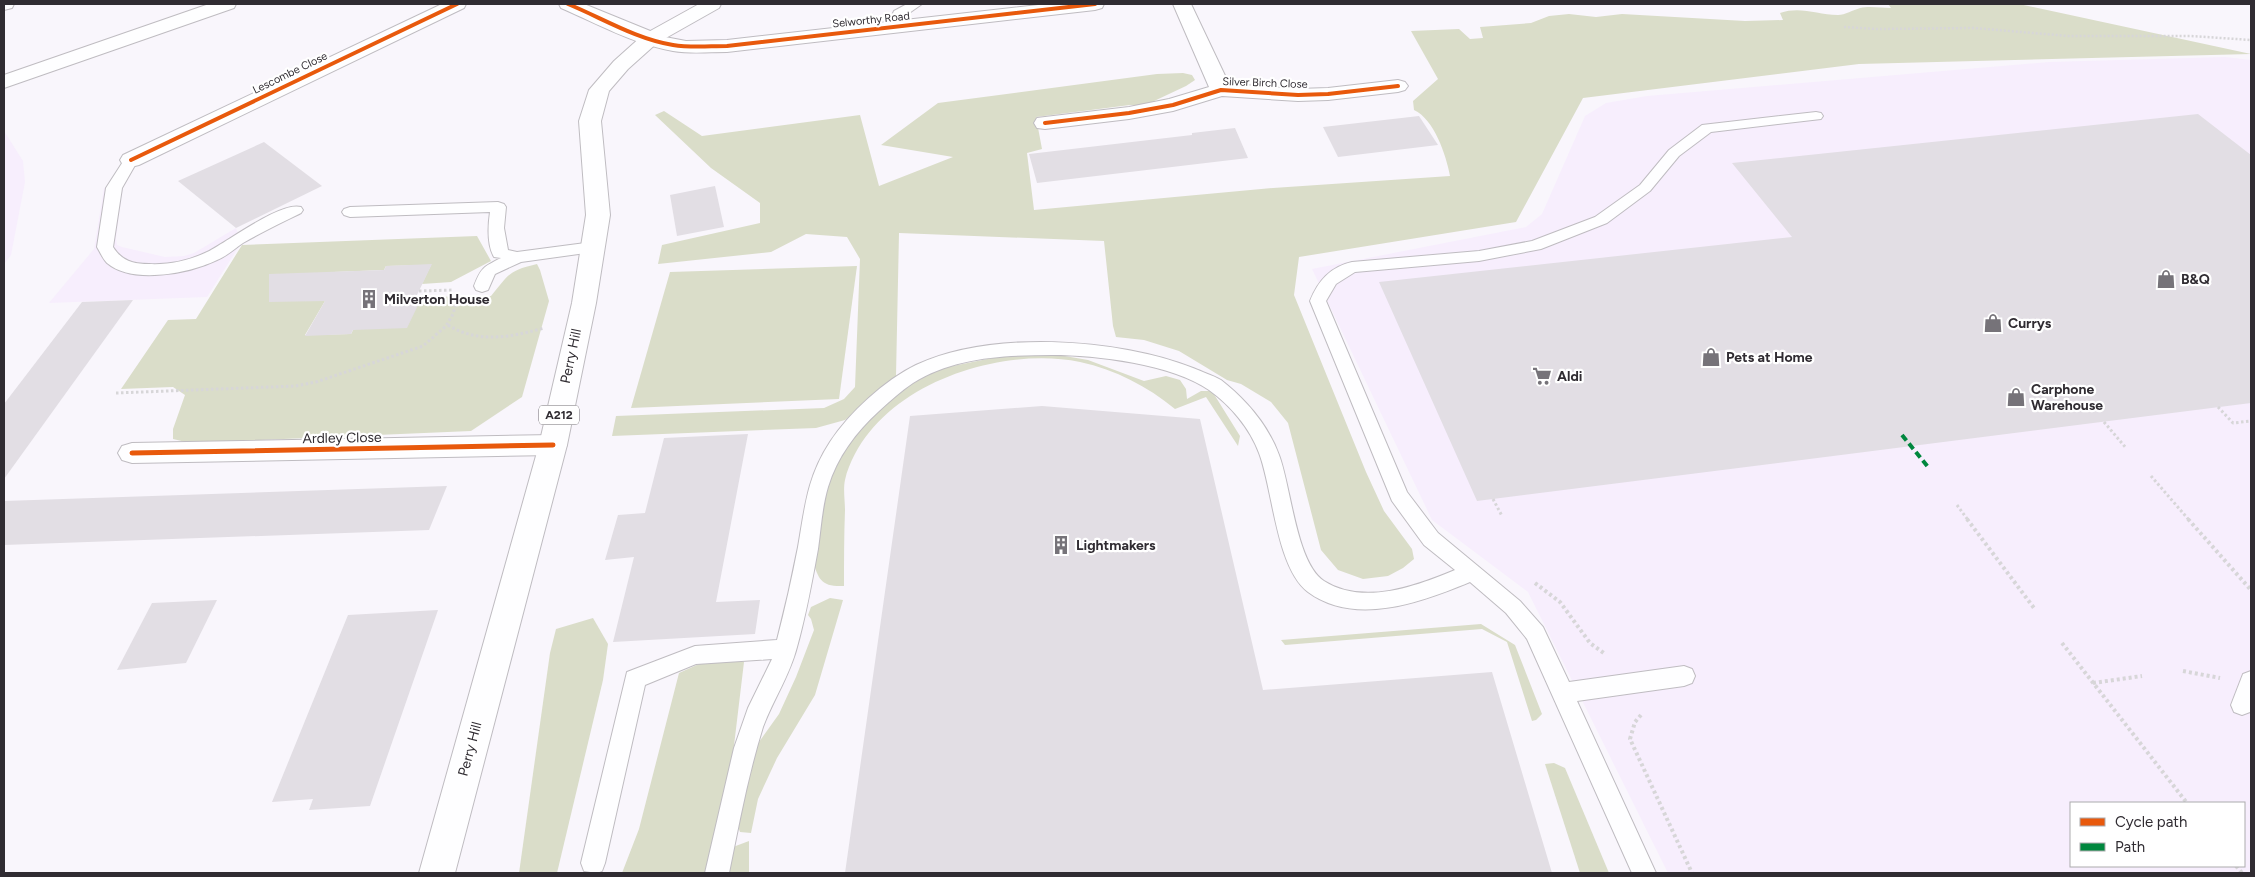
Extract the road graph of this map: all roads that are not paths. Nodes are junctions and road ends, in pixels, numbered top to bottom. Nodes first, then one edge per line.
1 (227, 4) edge
2 (457, 4) edge
3 (568, 4) edge
4 (712, 4) edge
5 (916, 4) edge
6 (1095, 4) edge
7 (1182, 4) edge
8 (894, 27) junction
9 (650, 39) junction
10 (4, 82) edge
11 (1398, 86) dead end
12 (1221, 90) junction
13 (1816, 116) dead end
14 (1045, 123) dead end
15 (131, 160) joint
16 (295, 210) dead end
17 (350, 212) dead end
18 (593, 247) junction
19 (516, 257) junction
20 (482, 286) dead end
21 (552, 445) junction
22 (132, 454) dead end
23 (1472, 572) junction
24 (786, 649) junction
25 (1684, 676) dead end
26 (2251, 681) edge
27 (1563, 693) junction
28 (2242, 705) dead end
29 (593, 863) dead end
30 (437, 873) edge
31 (717, 873) edge
32 (1644, 873) edge

1 - 10 street
2 - 15 street, Lescombe Close
3 - 9 street, Selworthy Road
4 - 9 street, Perry Hill / A212
5 - 8 lane
6 - 8 street, Selworthy Road
7 - 12 street, Silver Birch Close
8 - 9 street, Selworthy Road
9 - 18 street, Perry Hill / A212
11 - 12 street, Silver Birch Close
12 - 14 street, Silver Birch Close
13 - 23 lane
15 - 16 lane
17 - 19 lane
18 - 19 lane
18 - 21 street, Perry Hill / A212
19 - 20 lane
21 - 22 street, Ardley Close
21 - 30 street, Perry Hill / A212
23 - 24 lane
23 - 27 lane
24 - 29 lane
24 - 31 lane
25 - 27 lane
26 - 28 lane
27 - 32 lane

